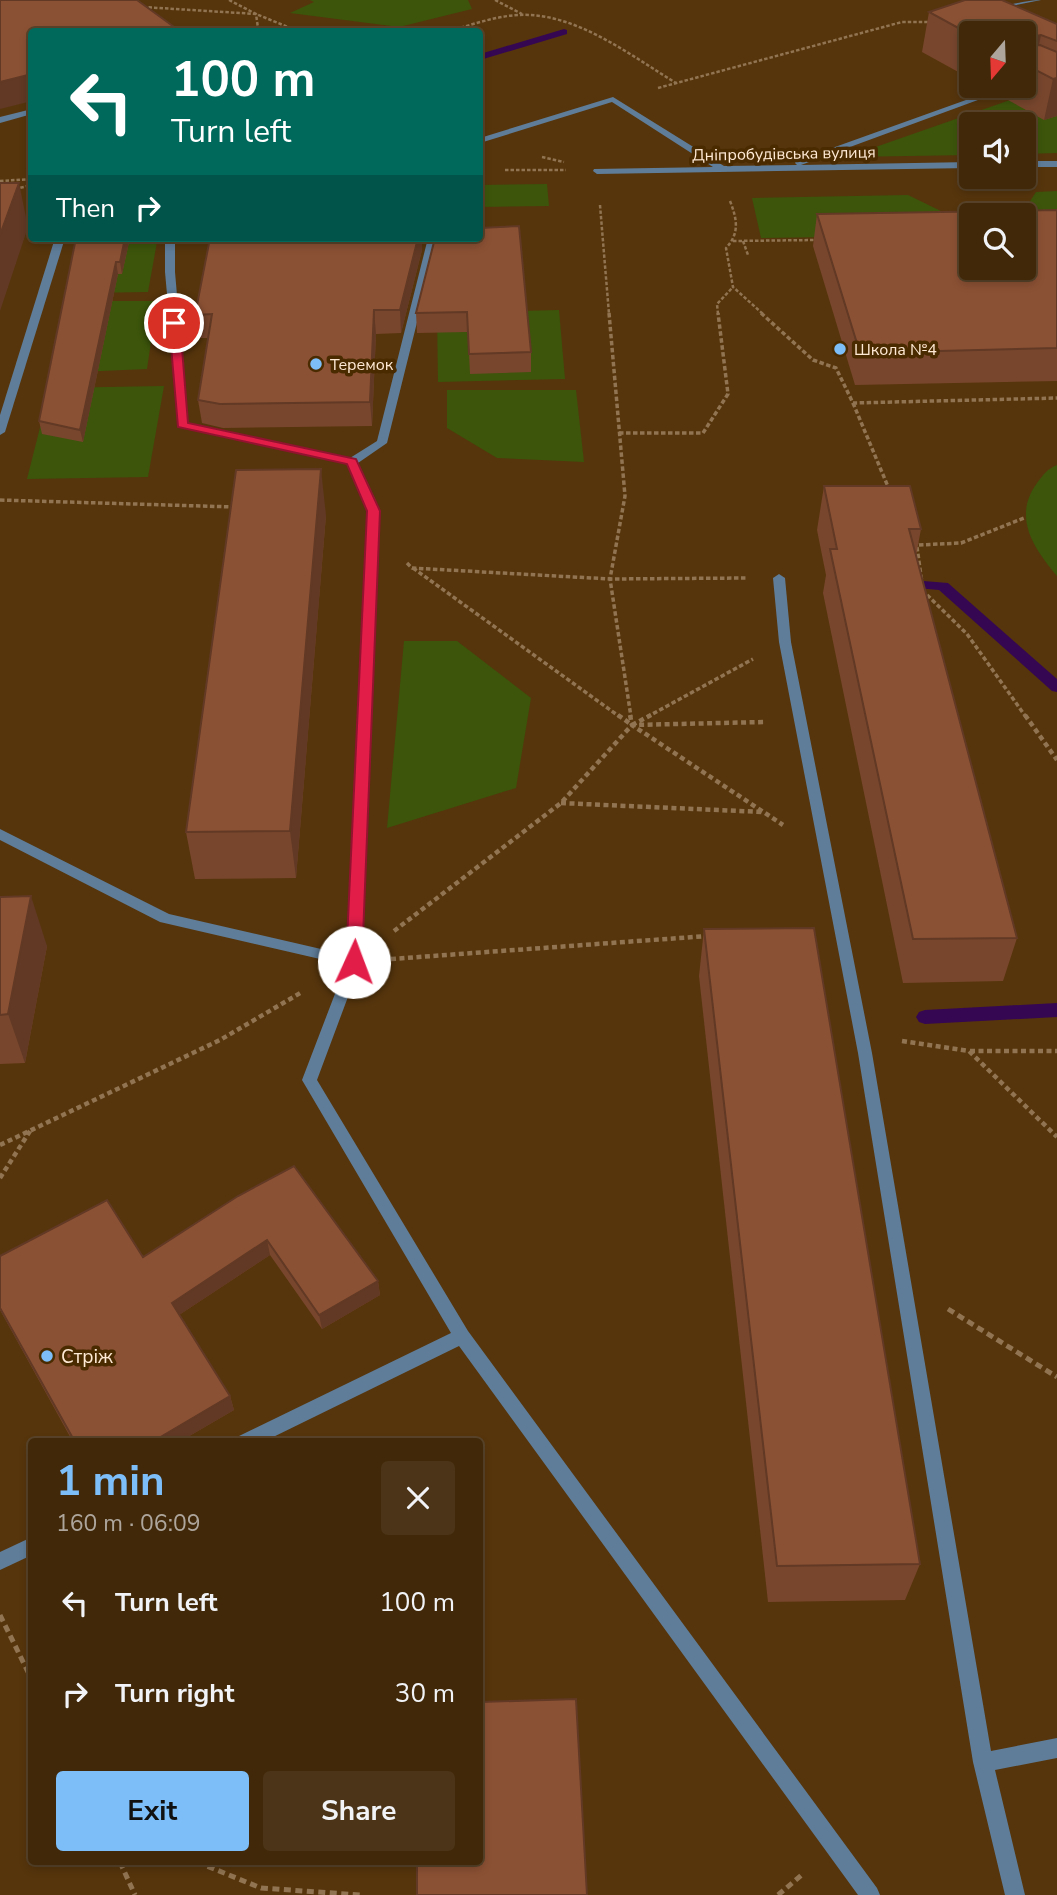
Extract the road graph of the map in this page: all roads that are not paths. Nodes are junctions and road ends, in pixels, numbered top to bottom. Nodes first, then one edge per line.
1 (974, 0) edge
2 (1037, 0) edge
3 (979, 98) edge
4 (28, 112) edge
5 (0, 120) edge
6 (483, 140) edge
7 (1036, 164) edge
8 (1057, 164) edge
9 (959, 165) edge
10 (720, 167) junction
11 (788, 167) junction
12 (597, 171) road end
13 (59, 242) edge
14 (170, 242) edge
15 (432, 242) edge
16 (0, 432) edge
17 (352, 461) junction
18 (779, 578) road end
19 (0, 834) edge
20 (354, 962) junction
21 (462, 1336) junction
22 (252, 1438) edge
23 (28, 1548) edge
24 (0, 1561) edge
25 (1057, 1748) edge
26 (983, 1762) junction
27 (870, 1895) edge
28 (1015, 1895) edge

1 - 2 street
3 - 11 street
4 - 5 street
6 - 10 street
7 - 8 street
9 - 11 street, Дніпробудівська вулиця
10 - 11 street, Дніпробудівська вулиця
10 - 12 street, Дніпробудівська вулиця
13 - 16 street
14 - 17 street
15 - 17 street
17 - 20 street
18 - 26 street
19 - 20 street
20 - 21 street
21 - 22 street
21 - 27 street
23 - 24 street
25 - 26 street
26 - 28 street

